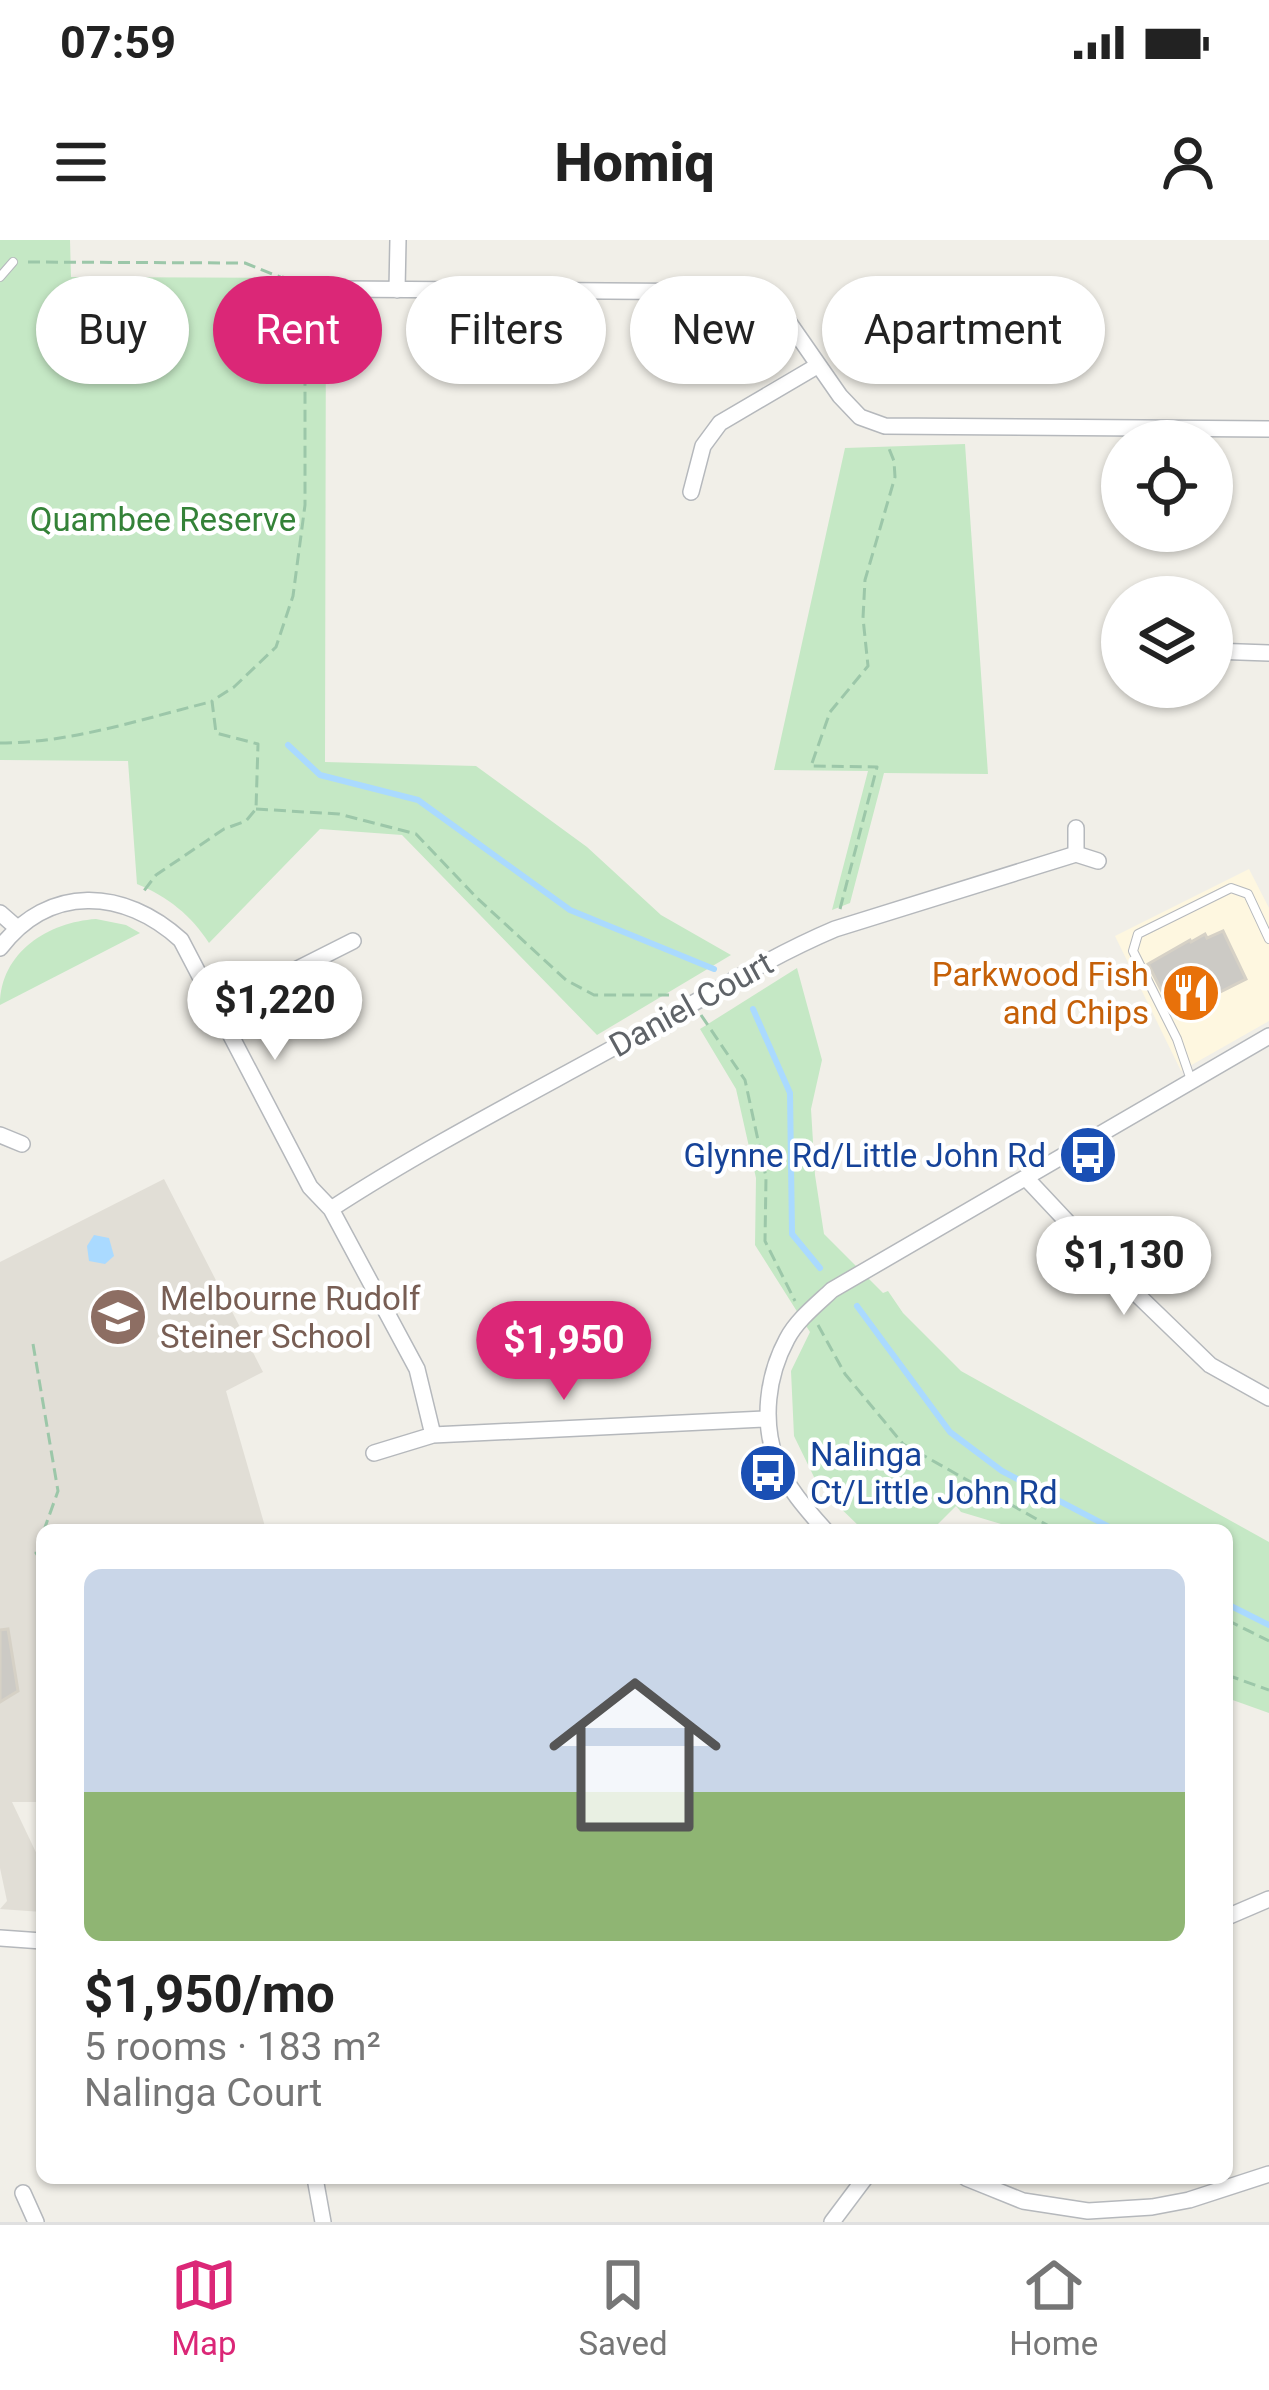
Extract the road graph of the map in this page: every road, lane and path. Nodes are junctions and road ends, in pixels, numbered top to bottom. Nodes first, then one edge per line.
1 (398, 240) edge
2 (13, 262) joint
3 (278, 276) edge
4 (0, 277) edge
5 (382, 290) edge
6 (398, 290) junction
7 (818, 366) junction
8 (305, 384) edge
9 (884, 426) junction
10 (1269, 429) edge
11 (691, 491) dead end
12 (1233, 652) edge
13 (1269, 653) edge
14 (212, 701) junction
15 (0, 743) edge
16 (256, 809) junction
17 (1076, 828) dead end
18 (1076, 854) junction
19 (1098, 861) dead end
20 (137, 909) junction
21 (0, 913) edge
22 (16, 927) junction
23 (835, 929) junction
24 (1269, 939) edge
25 (353, 941) dead end
26 (0, 947) edge
27 (683, 998) dead end
28 (218, 1009) junction
29 (702, 1016) dead end
30 (1269, 1036) edge
31 (1191, 1082) junction
32 (0, 1135) edge
33 (22, 1144) dead end
34 (1026, 1178) junction
35 (331, 1209) junction
36 (795, 1301) dead end
37 (819, 1326) dead end
38 (33, 1344) dead end
39 (1269, 1398) edge
40 (766, 1419) junction
41 (433, 1435) junction
42 (374, 1453) dead end
43 (46, 1524) edge
44 (820, 1524) edge
45 (1045, 1524) edge
46 (1233, 1623) edge
47 (1269, 1641) edge
48 (1233, 1677) edge
49 (1269, 1690) edge
50 (1269, 1899) edge
51 (1233, 1914) edge
52 (0, 1938) edge
53 (36, 1941) edge
54 (1269, 2174) edge
55 (316, 2184) edge
56 (860, 2184) edge
57 (981, 2184) edge
58 (22, 2194) dead end
59 (36, 2222) edge
60 (322, 2222) edge
61 (832, 2222) edge

1 - 6 street
2 - 3 path
2 - 4 lane
5 - 6 street
6 - 7 street
7 - 9 street
7 - 11 street
8 - 14 path
9 - 10 street
9 - 23 path
12 - 13 street
14 - 15 path
14 - 16 path
16 - 20 path
16 - 27 path
17 - 18 street
18 - 19 street
18 - 23 street, Daniel Court
20 - 22 street
20 - 28 street
21 - 22 street
22 - 26 street
23 - 35 street, Daniel Court
24 - 31 lane
25 - 28 street
28 - 35 street
29 - 36 path
30 - 31 street
31 - 34 street
32 - 33 street
34 - 39 street
34 - 40 street
35 - 41 street
37 - 45 path
38 - 43 path
40 - 41 street
40 - 44 street
41 - 42 street
46 - 47 path
48 - 49 path
50 - 51 street
52 - 53 street
54 - 57 street
55 - 60 street
56 - 61 street
58 - 59 street

